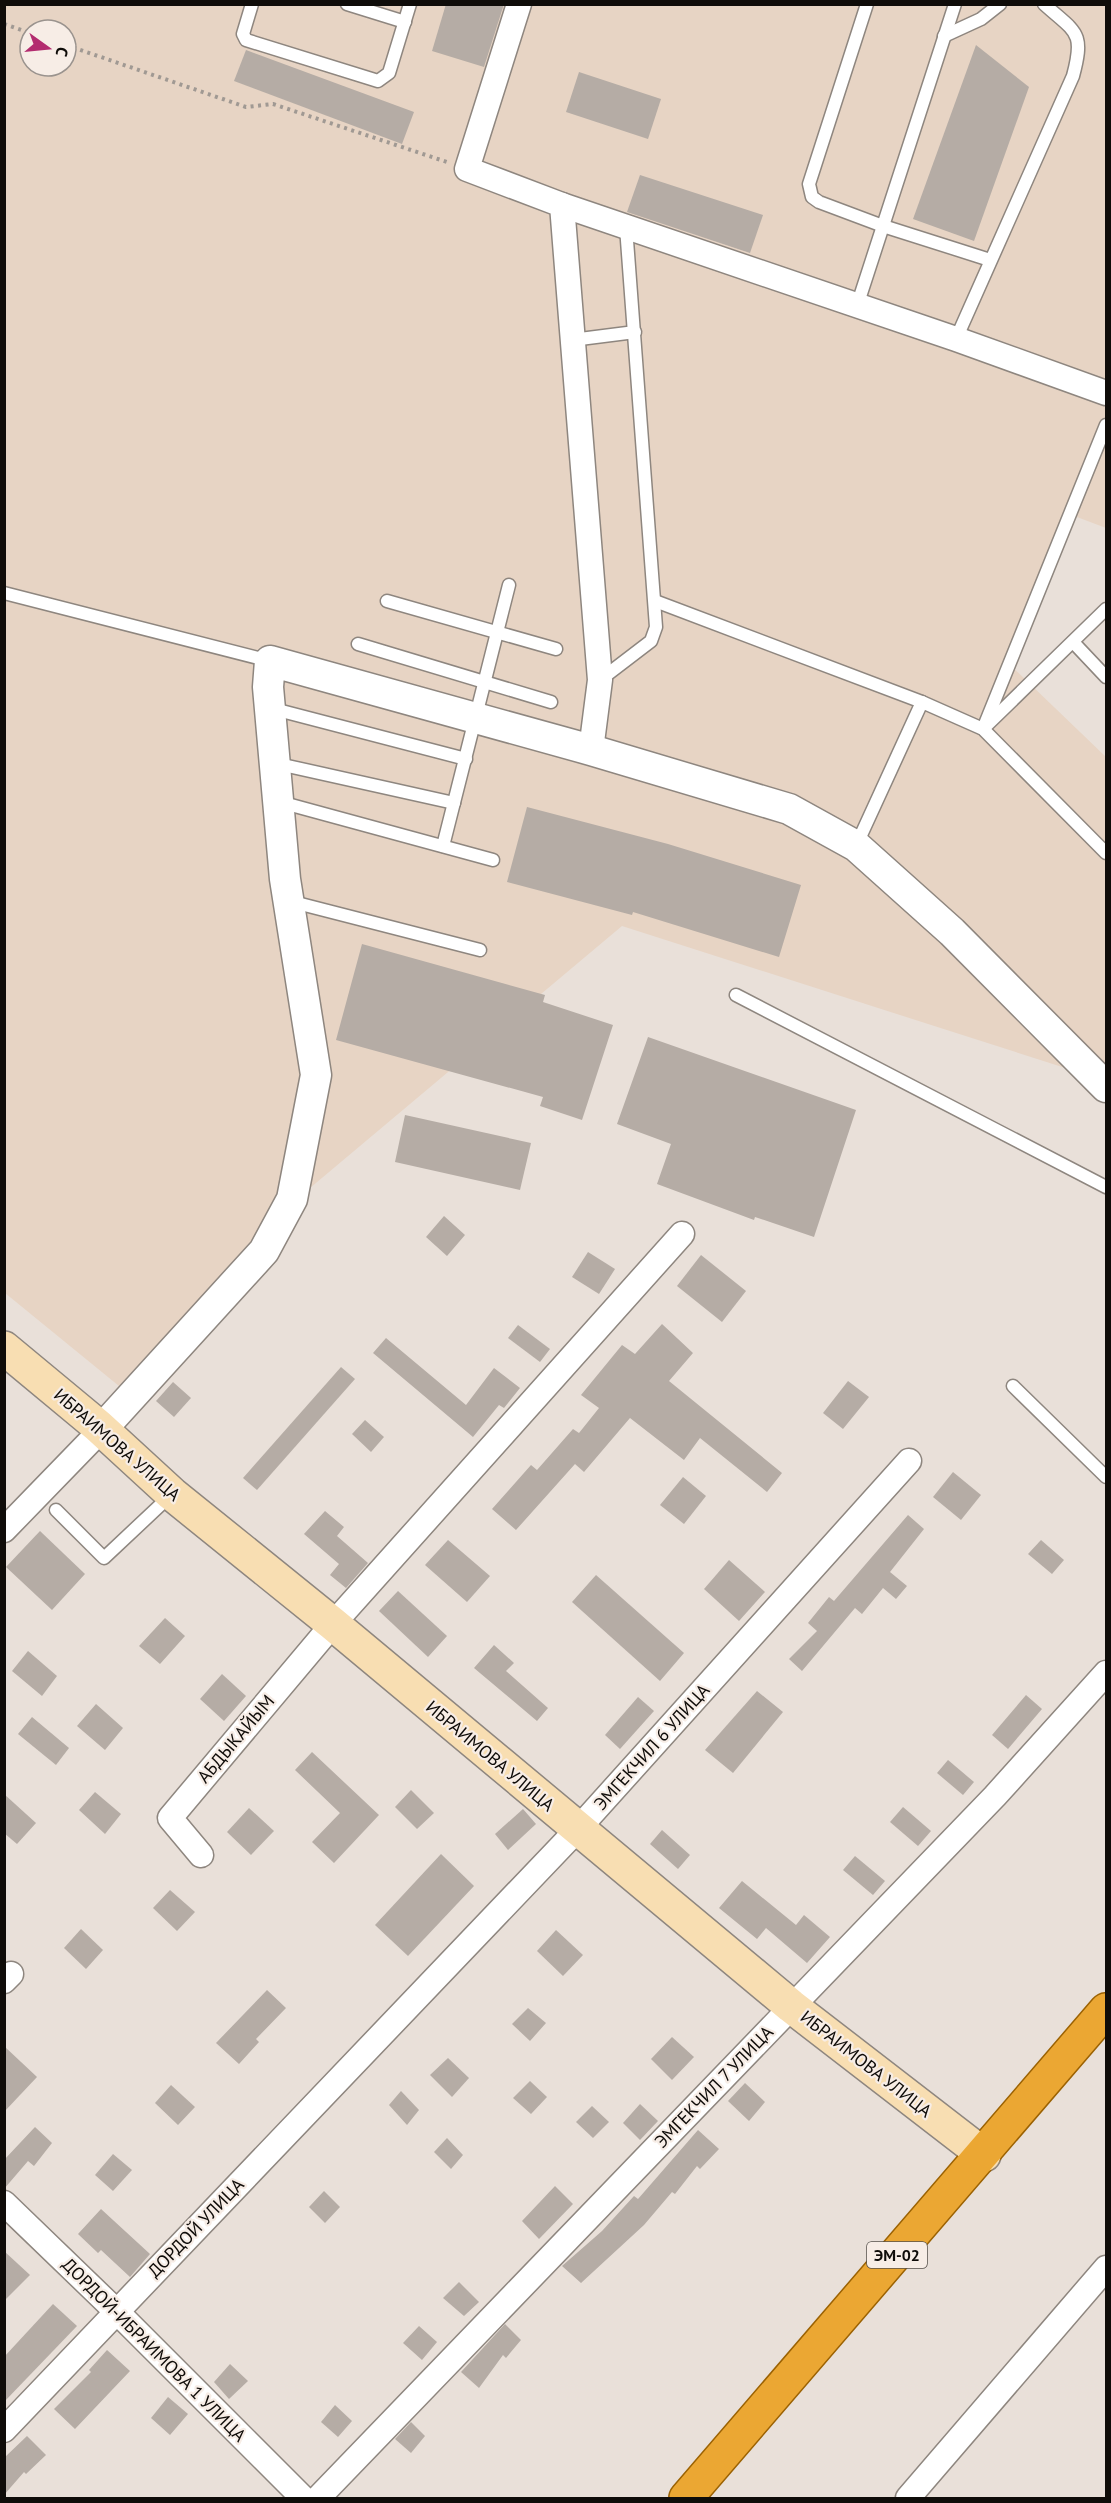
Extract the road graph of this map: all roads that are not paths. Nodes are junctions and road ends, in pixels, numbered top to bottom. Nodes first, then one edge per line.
1 (252, 4) edge
2 (347, 4) edge
3 (410, 4) edge
4 (519, 4) edge
5 (867, 4) edge
6 (955, 4) edge
7 (1000, 4) edge
8 (1044, 4) edge
9 (405, 22) junction
10 (944, 36) junction
11 (562, 205) junction
12 (883, 225) junction
13 (626, 227) junction
14 (990, 260) junction
15 (857, 306) junction
16 (634, 332) junction
17 (956, 339) junction
18 (572, 340) junction
19 (1107, 393) edge
20 (1107, 425) edge
21 (509, 585) dead end
22 (4, 593) edge
23 (387, 601) dead end
24 (655, 601) junction
25 (1107, 609) edge
26 (498, 633) junction
27 (1073, 642) junction
28 (358, 644) dead end
29 (556, 649) dead end
30 (270, 661) junction
31 (1107, 677) edge
32 (600, 680) junction
33 (485, 684) junction
34 (551, 702) dead end
35 (922, 702) junction
36 (270, 708) junction
37 (477, 718) junction
38 (983, 729) junction
39 (591, 750) junction
40 (466, 759) junction
41 (274, 763) junction
42 (278, 802) junction
43 (454, 803) junction
44 (443, 846) junction
45 (856, 846) junction
46 (1107, 853) edge
47 (493, 860) dead end
48 (288, 901) junction
49 (480, 950) dead end
50 (736, 995) dead end
51 (1107, 1087) edge
52 (1107, 1186) edge
53 (682, 1234) dead end
54 (4, 1348) edge
55 (1013, 1386) dead end
56 (101, 1430) junction
57 (909, 1461) dead end
58 (1107, 1477) edge
59 (172, 1494) junction
60 (56, 1510) dead end
61 (4, 1530) edge
62 (333, 1624) junction
63 (1107, 1673) edge
64 (578, 1830) junction
65 (201, 1855) dead end
66 (791, 2006) junction
67 (1107, 2010) edge
68 (388, 2028) joint
69 (984, 2155) junction
70 (4, 2203) edge
71 (1107, 2268) edge
72 (116, 2311) junction
73 (4, 2430) edge
74 (303, 2499) edge
75 (318, 2499) edge
76 (686, 2499) edge
77 (908, 2499) edge

1 - 9 lane
2 - 9 lane
3 - 9 lane
4 - 11 street
5 - 12 lane
6 - 10 lane
7 - 10 lane
8 - 14 lane
10 - 12 lane
11 - 13 street
11 - 18 street
12 - 14 lane
12 - 15 lane
13 - 15 street
13 - 16 lane
14 - 17 lane
15 - 17 street
16 - 18 lane
16 - 24 lane
17 - 19 street
18 - 32 street
20 - 38 lane
21 - 26 lane
22 - 30 lane
23 - 26 lane
24 - 32 lane
24 - 35 lane
25 - 27 lane
26 - 29 lane
26 - 33 lane
27 - 31 lane
27 - 38 lane
28 - 33 lane
30 - 36 street
30 - 37 street
32 - 39 street
33 - 34 lane
33 - 37 lane
35 - 38 lane
35 - 45 lane
36 - 40 lane
36 - 41 street
37 - 39 street
37 - 40 lane
38 - 46 lane
39 - 45 street
40 - 43 lane
41 - 42 street
41 - 43 lane
42 - 44 lane
42 - 48 street
43 - 44 lane
44 - 47 lane
45 - 51 street
48 - 49 lane
48 - 56 street
50 - 52 lane
53 - 62 street
54 - 56 main road, ИБРАИМОВА УЛИЦА
55 - 58 lane
56 - 59 main road, ИБРАИМОВА УЛИЦА
56 - 61 street
57 - 64 street, ЭМГЕКЧИЛ 6 УЛИЦА
59 - 60 lane
59 - 62 main road, ИБРАИМОВА УЛИЦА
62 - 64 main road, ИБРАИМОВА УЛИЦА
62 - 65 street, АБДЫКАЙЫМ
63 - 66 street, ЭМГЕКЧИЛ 7 УЛИЦА
64 - 66 main road, ИБРАИМОВА УЛИЦА
64 - 68 street, ЭМГЕКЧИЛ 6 УЛИЦА
66 - 69 main road, ИБРАИМОВА УЛИЦА
66 - 75 street, ЭМГЕКЧИЛ 7 УЛИЦА
67 - 69 highway, ЭМ-02
68 - 72 street, ДОРДОЙ УЛИЦА
69 - 76 highway, ЭМ-02
70 - 72 street, ДОРДОЙ-ИБРАИМОВА 1 УЛИЦА
71 - 77 street
72 - 73 street, ДОРДОЙ УЛИЦА
72 - 74 street, ДОРДОЙ-ИБРАИМОВА 1 УЛИЦА

